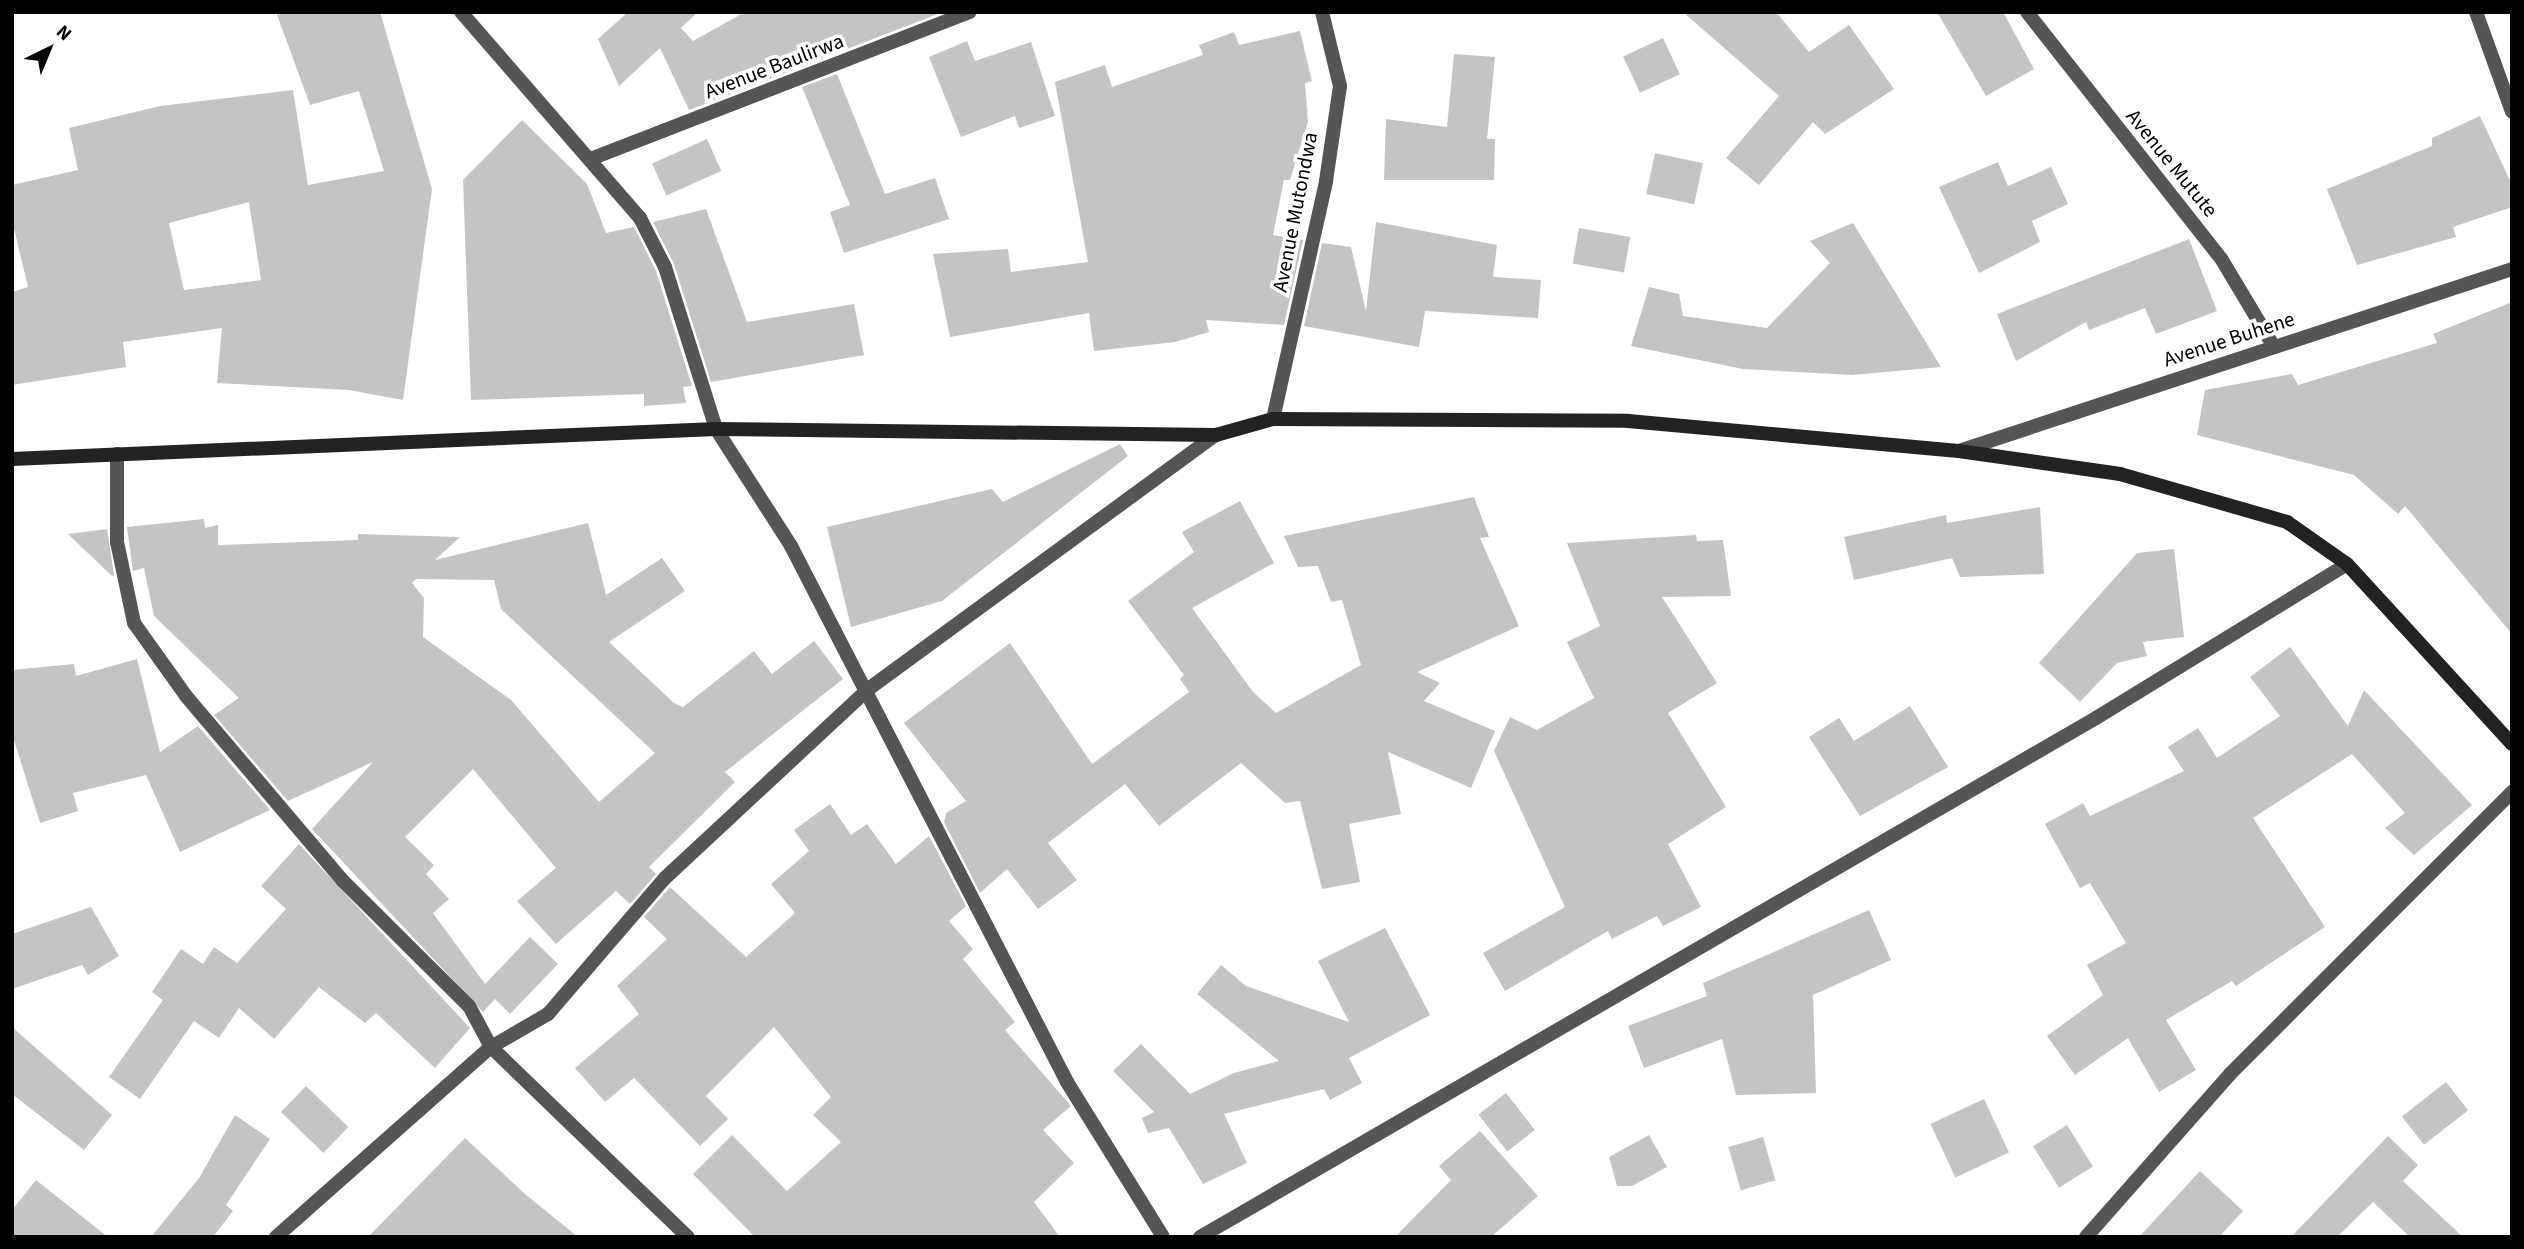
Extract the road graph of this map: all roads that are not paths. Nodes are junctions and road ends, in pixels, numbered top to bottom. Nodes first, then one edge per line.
1 (461, 12) edge
2 (971, 12) edge
3 (1322, 12) edge
4 (2027, 12) edge
5 (2476, 12) edge
6 (2512, 112) edge
7 (593, 158) junction
8 (2512, 269) edge
9 (2274, 347) junction
10 (1273, 419) junction
11 (716, 429) junction
12 (1216, 435) junction
13 (1959, 451) junction
14 (117, 454) junction
15 (12, 459) edge
16 (2347, 564) junction
17 (867, 690) junction
18 (2512, 744) edge
19 (2512, 792) edge
20 (491, 1047) junction
21 (276, 1237) edge
22 (688, 1237) edge
23 (1163, 1237) edge
24 (1200, 1237) edge
25 (2086, 1237) edge

1 - 7 street
2 - 7 street, Avenue Baulirwa
3 - 10 street, Avenue Mutondwa
4 - 9 street, Avenue Mutute
5 - 6 street
7 - 11 street
8 - 9 street, Avenue Buhene
9 - 13 street, Avenue Buhene
10 - 12 main road
10 - 13 main road
11 - 12 main road
11 - 14 main road
11 - 17 street
12 - 17 street
13 - 16 main road
14 - 15 main road
14 - 20 street
16 - 18 main road
16 - 24 street
17 - 20 street
17 - 23 street
19 - 25 street
20 - 21 street
20 - 22 street

